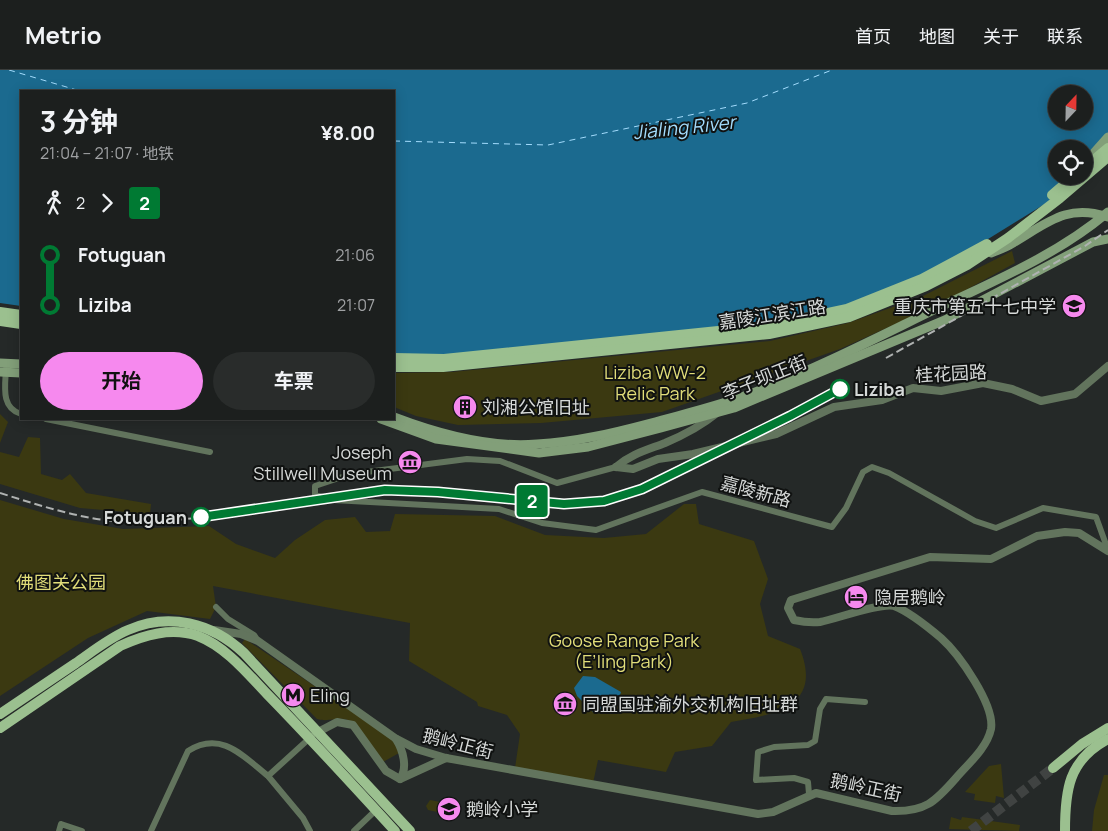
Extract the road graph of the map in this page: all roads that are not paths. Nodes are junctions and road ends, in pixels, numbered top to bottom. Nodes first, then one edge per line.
1 (1108, 136) edge
2 (1108, 148) edge
3 (1093, 155) edge
4 (1108, 157) edge
5 (1093, 159) edge
6 (1063, 185) edge
7 (1108, 212) edge
8 (1108, 217) edge
9 (1108, 239) edge
10 (967, 265) junction
11 (0, 312) edge
12 (20, 316) edge
13 (0, 321) edge
14 (20, 324) edge
15 (395, 358) edge
16 (20, 364) edge
17 (1108, 366) edge
18 (3, 367) edge
19 (395, 367) edge
20 (20, 373) edge
21 (718, 413) junction
22 (20, 414) edge
23 (395, 416) edge
24 (51, 420) edge
25 (384, 420) edge
26 (210, 452) dead end
27 (616, 467) junction
28 (1108, 551) edge
29 (216, 607) dead end
30 (212, 630) junction
31 (258, 641) junction
32 (865, 702) dead end
33 (0, 714) edge
34 (0, 728) edge
35 (1108, 728) edge
36 (314, 735) junction
37 (395, 738) junction
38 (1108, 740) edge
39 (446, 758) junction
40 (268, 776) junction
41 (400, 779) junction
42 (1068, 784) junction
43 (809, 794) junction
44 (376, 810) junction
45 (59, 831) edge
46 (82, 831) edge
47 (151, 831) edge
48 (310, 831) edge
49 (354, 831) edge
50 (395, 831) edge
51 (410, 831) edge
52 (1065, 831) edge

1 - 3 main road
2 - 5 main road
4 - 10 main road, 嘉陵江滨江路
6 - 15 main road, 嘉陵江滨江路
7 - 23 main road, 李子坝正街
8 - 10 main road
9 - 21 main road, 李子坝正街
10 - 19 main road, 嘉陵江滨江路
11 - 12 main road
13 - 14 main road
16 - 18 main road
17 - 27 street, 桂花园路
18 - 20 main road
18 - 22 street
21 - 25 main road, 李子坝正街
21 - 27 street, 嘉陵新路
24 - 26 street
27 - 28 street, 嘉陵新路
28 - 43 street, 鹅岭正街
29 - 31 street
30 - 31 street, 鹅岭正街
30 - 33 main road
30 - 36 main road
31 - 37 street, 鹅岭正街
32 - 43 street
34 - 36 main road
35 - 42 main road
36 - 40 street
36 - 41 street
36 - 44 main road
36 - 51 main road
37 - 39 street, 鹅岭正街
37 - 41 street
38 - 42 main road
39 - 41 street
39 - 43 street, 鹅岭正街
40 - 47 street
40 - 48 street
42 - 52 main road
44 - 49 street
44 - 50 main road
45 - 46 street

